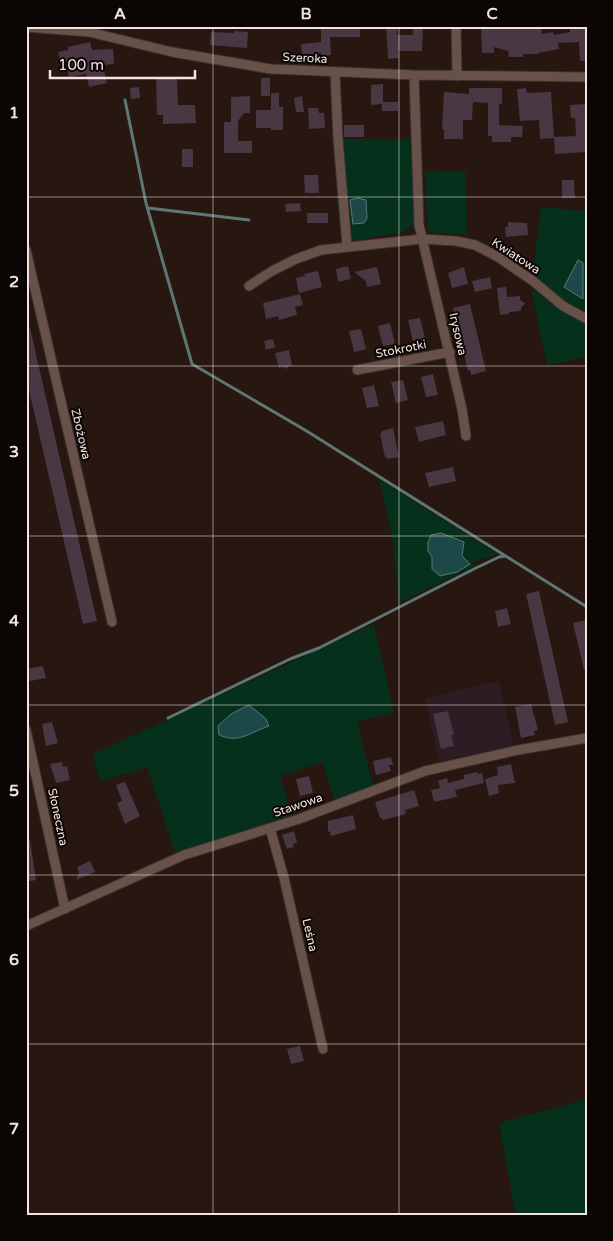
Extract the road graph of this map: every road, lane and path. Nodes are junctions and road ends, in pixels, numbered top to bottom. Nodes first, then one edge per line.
1 (456, 26) edge
2 (26, 27) edge
3 (89, 29) edge
4 (335, 73) junction
5 (414, 75) junction
6 (457, 76) junction
7 (587, 77) edge
8 (422, 238) junction
9 (347, 246) junction
10 (26, 250) edge
11 (249, 286) dead end
12 (587, 319) edge
13 (450, 352) junction
14 (357, 370) dead end
15 (466, 436) dead end
16 (112, 622) dead end
17 (26, 730) edge
18 (587, 738) edge
19 (270, 828) junction
20 (65, 909) junction
21 (26, 926) edge
22 (323, 1049) dead end

1 - 6 street
2 - 3 street, Szeroka
3 - 4 street, Szeroka
4 - 5 street, Szeroka
4 - 9 street
5 - 6 street, Szeroka
5 - 8 street
6 - 7 street, Szeroka
8 - 9 street, Kwiatowa
8 - 12 street, Kwiatowa
8 - 13 street, Irysowa
9 - 11 street, Kwiatowa
10 - 16 street, Zbożowa
13 - 14 street, Stokrotki
13 - 15 street, Irysowa
17 - 20 street, Słoneczna
18 - 19 street, Stawowa
19 - 20 street, Stawowa
19 - 22 street, Leśna
20 - 21 street, Stawowa

